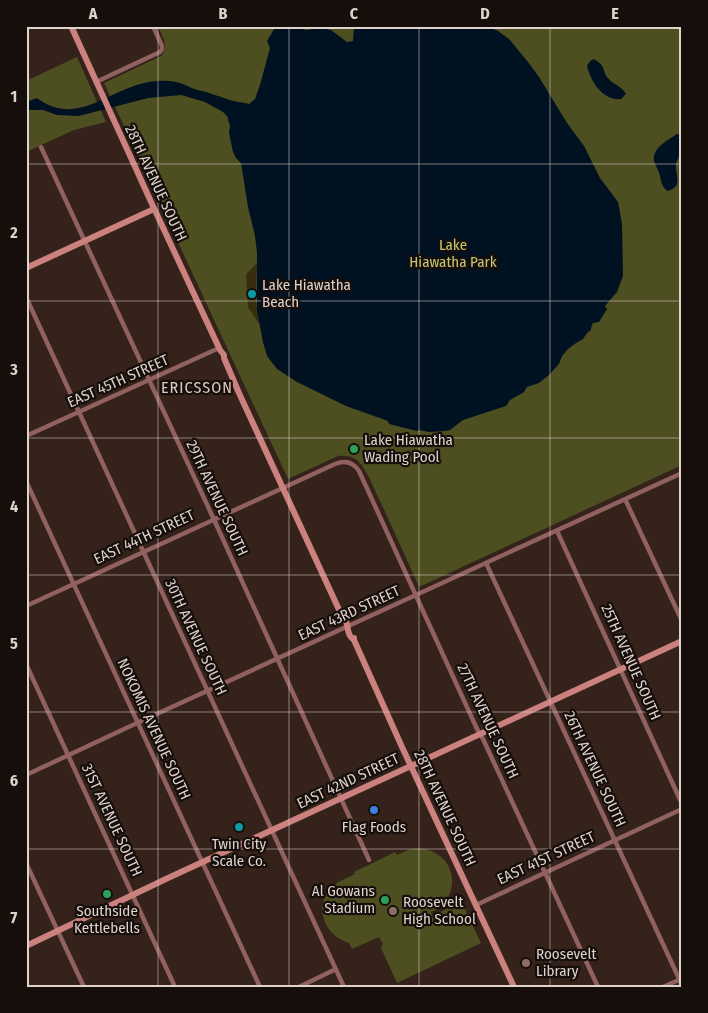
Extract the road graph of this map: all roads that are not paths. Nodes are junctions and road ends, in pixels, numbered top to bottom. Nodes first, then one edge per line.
1 (71, 26) edge
2 (153, 26) edge
3 (96, 82) junction
4 (41, 147) dead end
5 (154, 209) junction
6 (84, 241) junction
7 (26, 268) edge
8 (26, 297) edge
9 (220, 349) junction
10 (149, 380) junction
11 (79, 412) junction
12 (26, 436) edge
13 (355, 466) joint
14 (682, 473) edge
15 (26, 482) edge
16 (283, 488) junction
17 (625, 499) junction
18 (213, 519) junction
19 (556, 531) junction
20 (143, 552) junction
21 (486, 563) junction
22 (73, 584) junction
23 (415, 596) junction
24 (26, 606) edge
25 (682, 621) edge
26 (347, 627) junction
27 (682, 641) edge
28 (278, 659) junction
29 (26, 664) edge
30 (620, 670) junction
31 (208, 691) junction
32 (550, 702) junction
33 (137, 723) junction
34 (480, 735) junction
35 (68, 755) junction
36 (411, 766) junction
37 (26, 775) edge
38 (342, 799) junction
39 (682, 804) edge
40 (682, 809) edge
41 (272, 831) junction
42 (614, 840) junction
43 (370, 860) dead end
44 (26, 863) edge
45 (202, 863) junction
46 (545, 872) junction
47 (132, 895) junction
48 (476, 905) junction
49 (58, 931) junction
50 (26, 946) edge
51 (336, 969) junction
52 (680, 979) edge
53 (682, 985) edge
54 (84, 987) edge
55 (175, 987) edge
56 (260, 987) edge
57 (299, 987) edge
58 (344, 987) edge
59 (514, 987) edge
60 (598, 987) edge
61 (663, 987) edge

1 - 3 street, 28TH AVENUE SOUTH
2 - 3 street
3 - 5 street, 28TH AVENUE SOUTH
4 - 6 street, 29TH AVENUE SOUTH
5 - 6 street
5 - 9 street, 28TH AVENUE SOUTH
6 - 7 street
6 - 10 street, 29TH AVENUE SOUTH
8 - 11 street, 30TH AVENUE SOUTH
9 - 10 street, EAST 45TH STREET
9 - 16 street, 28TH AVENUE SOUTH
10 - 11 street, EAST 45TH STREET
10 - 18 street, 29TH AVENUE SOUTH
11 - 12 street, EAST 45TH STREET
11 - 20 street, 30TH AVENUE SOUTH
13 - 16 street, EAST 44TH STREET
13 - 23 street, 27TH AVENUE SOUTH
14 - 17 street, EAST 43RD STREET
15 - 22 street, NOKOMIS AVENUE SOUTH
16 - 18 street, EAST 44TH STREET
16 - 26 street, 28TH AVENUE SOUTH
17 - 19 street, EAST 43RD STREET
17 - 25 street
18 - 20 street, EAST 44TH STREET
18 - 28 street, 29TH AVENUE SOUTH
19 - 21 street, EAST 43RD STREET
19 - 30 street, 25TH AVENUE SOUTH
20 - 22 street, EAST 44TH STREET
20 - 31 street, 30TH AVENUE SOUTH
21 - 23 street, EAST 43RD STREET
21 - 32 street, 26TH AVENUE SOUTH
22 - 24 street, EAST 44TH STREET
22 - 33 street, NOKOMIS AVENUE SOUTH
23 - 26 street, EAST 43RD STREET
23 - 34 street, 27TH AVENUE SOUTH
26 - 28 street, EAST 43RD STREET
26 - 36 street, 28TH AVENUE SOUTH
27 - 30 street, EAST 42ND STREET
28 - 31 street, EAST 43RD STREET
28 - 38 street, 29TH AVENUE SOUTH
29 - 35 street, 31ST AVENUE SOUTH
30 - 32 street, EAST 42ND STREET
30 - 39 street, 25TH AVENUE SOUTH
31 - 33 street, EAST 43RD STREET
31 - 41 street, 30TH AVENUE SOUTH
32 - 34 street, EAST 42ND STREET
32 - 42 street, 26TH AVENUE SOUTH
33 - 35 street, EAST 43RD STREET
33 - 45 street, NOKOMIS AVENUE SOUTH
34 - 36 street, EAST 42ND STREET
34 - 46 street, 27TH AVENUE SOUTH
35 - 37 street, EAST 43RD STREET
35 - 47 street, 31ST AVENUE SOUTH
36 - 38 street, EAST 42ND STREET
36 - 48 street, 28TH AVENUE SOUTH
38 - 41 street, EAST 42ND STREET
38 - 43 street, 29TH AVENUE SOUTH
40 - 42 street, EAST 41ST STREET
41 - 45 street, EAST 42ND STREET
41 - 51 street, 30TH AVENUE SOUTH
42 - 46 street, EAST 41ST STREET
42 - 52 street, 26TH AVENUE SOUTH
44 - 49 street
45 - 47 street, EAST 42ND STREET
45 - 56 street, NOKOMIS AVENUE SOUTH
46 - 48 street, EAST 41ST STREET
46 - 60 street, 27TH AVENUE SOUTH
47 - 49 street, EAST 42ND STREET
47 - 55 street, 31ST AVENUE SOUTH
48 - 59 street, 28TH AVENUE SOUTH
49 - 50 street, EAST 42ND STREET
49 - 54 street
51 - 57 street
51 - 58 street, 30TH AVENUE SOUTH
52 - 53 street, 26TH AVENUE SOUTH
52 - 61 street

